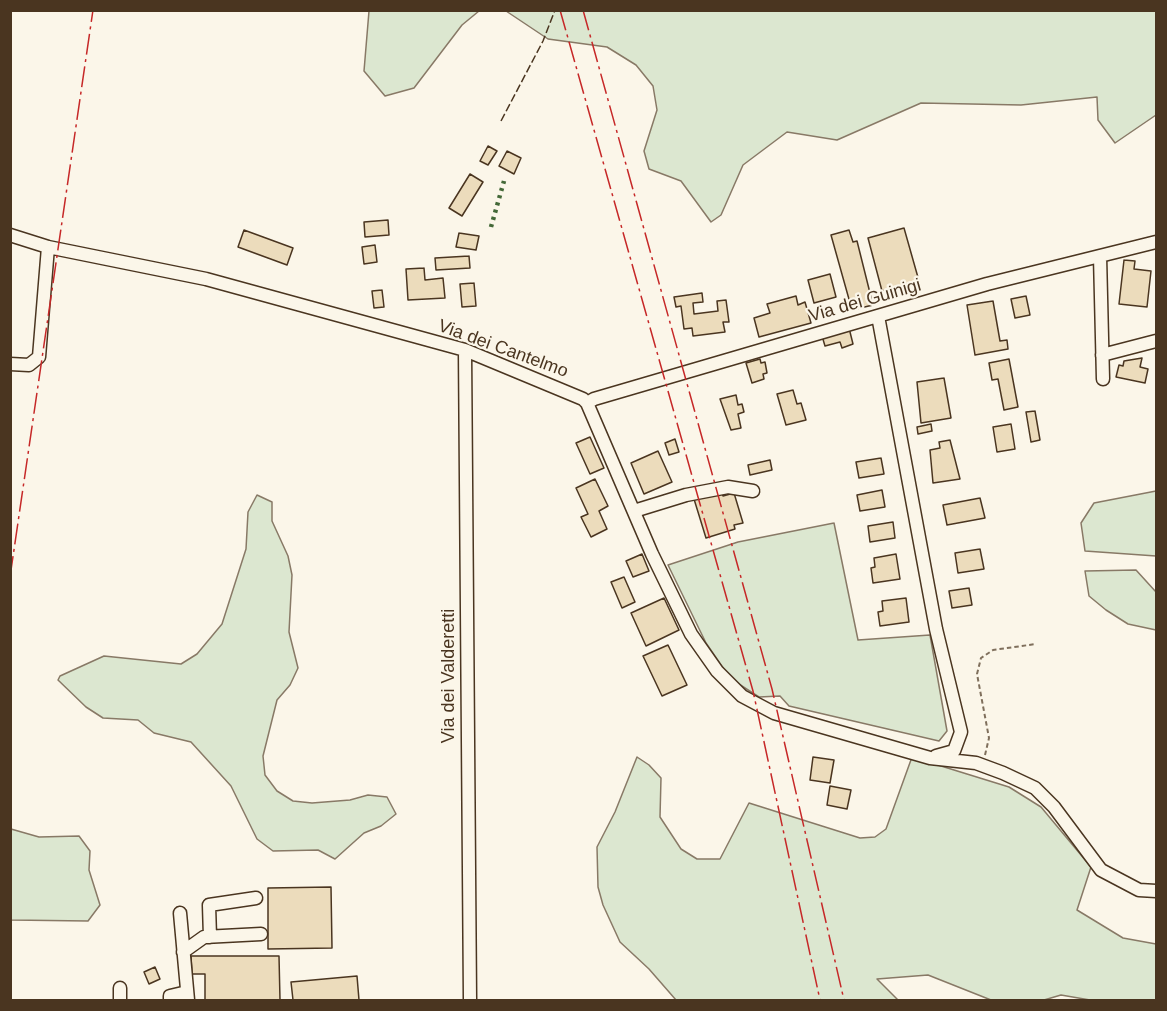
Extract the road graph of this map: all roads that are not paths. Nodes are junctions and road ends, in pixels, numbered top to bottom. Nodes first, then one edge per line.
1 (10, 235) edge
2 (1156, 242) edge
3 (48, 247) junction
4 (1100, 256) junction
5 (878, 316) junction
6 (1156, 341) edge
7 (465, 350) junction
8 (1102, 355) junction
9 (10, 364) edge
10 (1103, 379) dead end
11 (588, 403) junction
12 (753, 491) dead end
13 (634, 511) junction
14 (930, 758) junction
15 (1156, 891) edge
16 (256, 898) dead end
17 (180, 914) dead end
18 (261, 934) dead end
19 (210, 937) junction
20 (183, 952) junction
21 (187, 996) edge
22 (170, 1000) edge
23 (470, 1000) edge

1 - 3 street, Via dei Cantelmo
2 - 4 street, Via dei Guinigi
3 - 7 street, Via dei Cantelmo
3 - 9 street
4 - 5 street, Via dei Guinigi
4 - 8 street
5 - 11 street, Via dei Guinigi
5 - 14 street
6 - 8 street
7 - 11 street, Via dei Cantelmo
7 - 23 street, Via dei Valderetti
8 - 10 street
11 - 13 street
12 - 13 street
13 - 14 street
14 - 15 street
16 - 19 street
17 - 20 street
18 - 19 street
19 - 20 street
20 - 21 street
21 - 22 street

